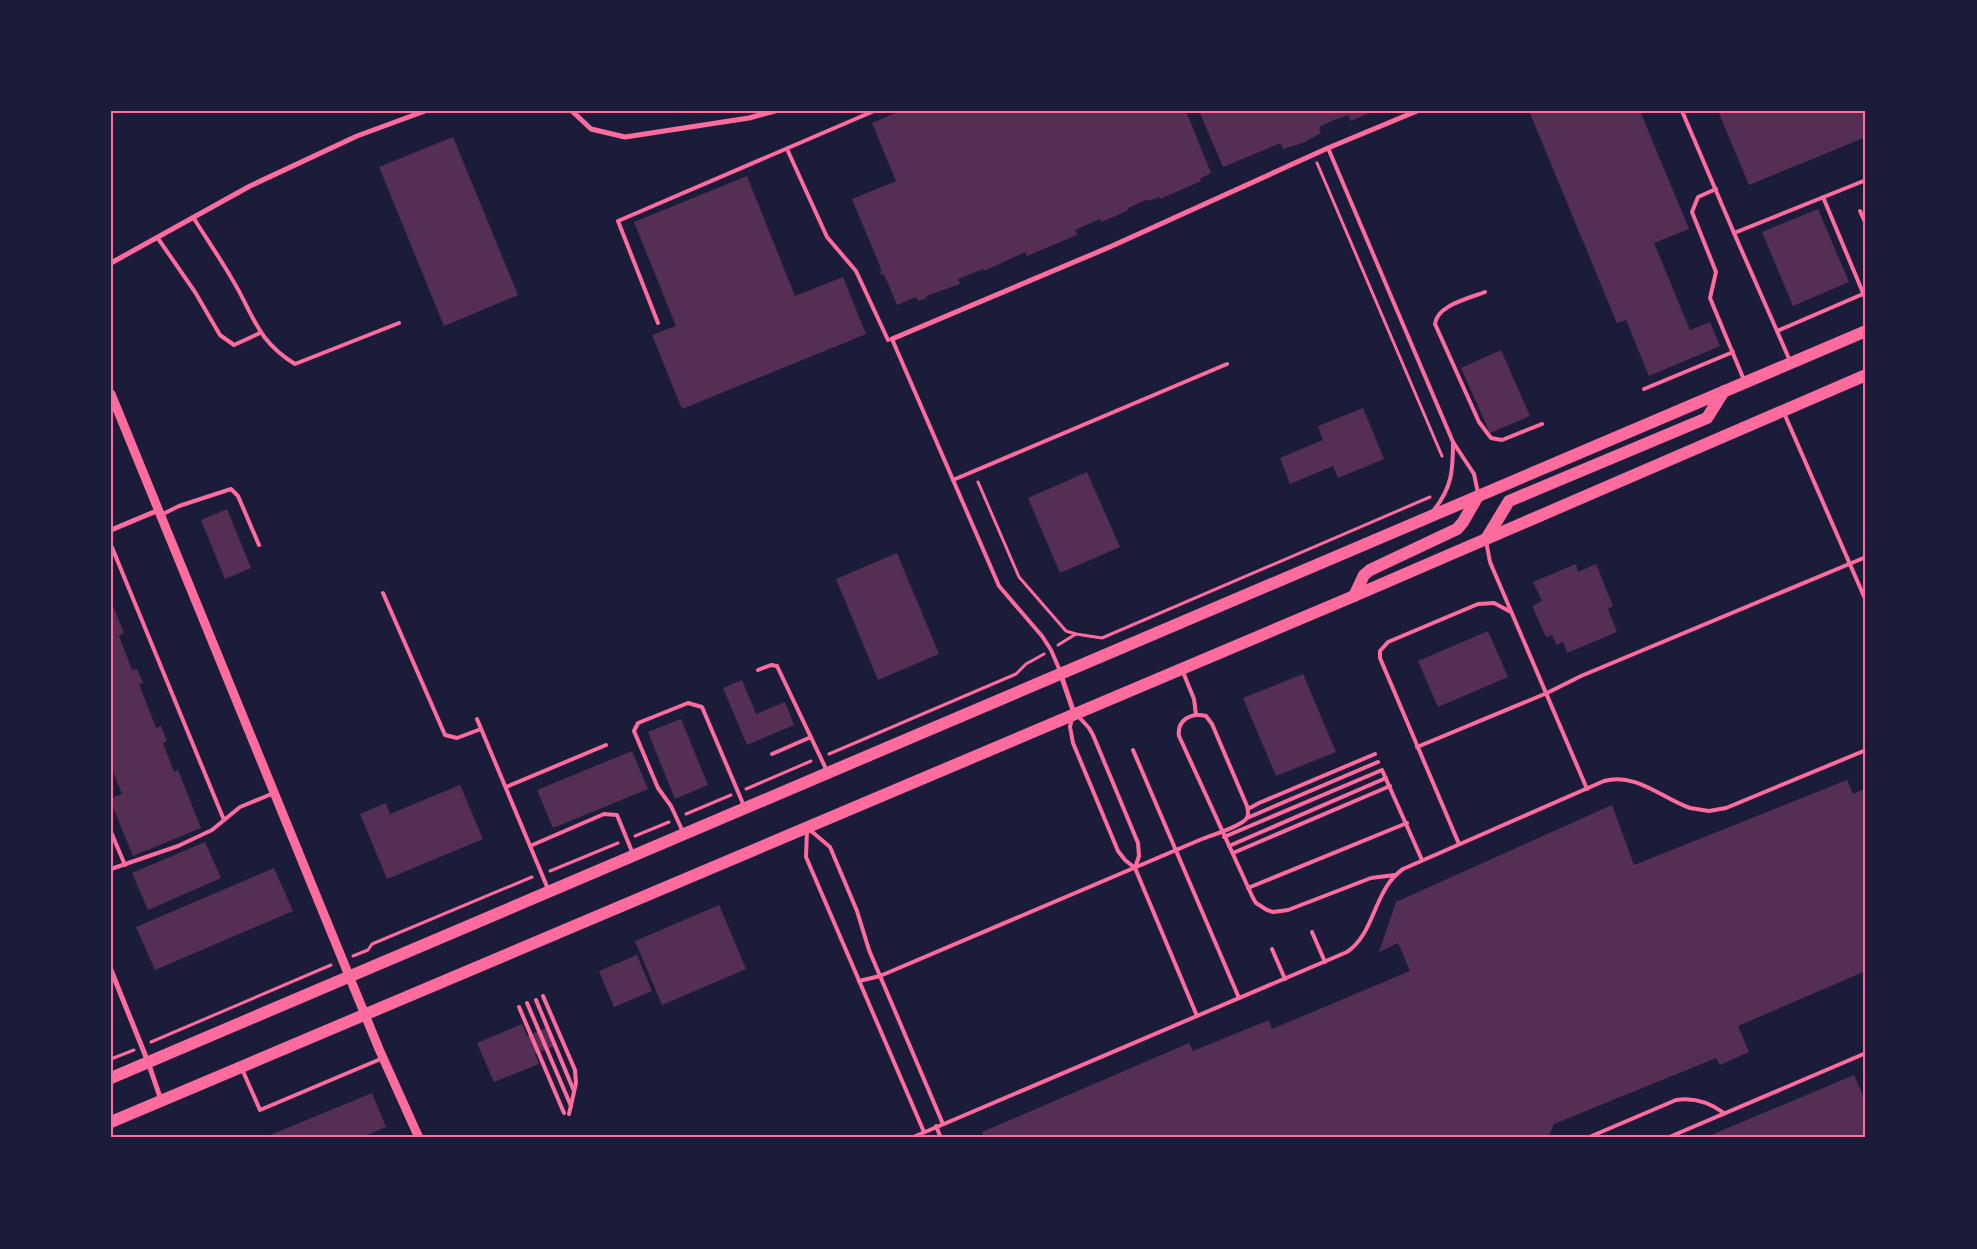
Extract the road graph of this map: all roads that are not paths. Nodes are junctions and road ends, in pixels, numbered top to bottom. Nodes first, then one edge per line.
1 (425, 111) edge
2 (572, 111) edge
3 (775, 111) edge
4 (874, 111) edge
5 (1417, 111) edge
6 (1682, 111) edge
7 (1328, 148) junction
8 (787, 149) junction
9 (1866, 180) edge
10 (1716, 190) junction
11 (1822, 197) junction
12 (1860, 211) dead end
13 (192, 217) junction
14 (1866, 224) edge
15 (1734, 233) junction
16 (157, 237) junction
17 (111, 263) edge
18 (1485, 292) dead end
19 (1863, 294) junction
20 (1866, 300) edge
21 (399, 323) dead end
22 (658, 323) dead end
23 (1777, 331) junction
24 (1866, 331) edge
25 (260, 333) junction
26 (890, 340) junction
27 (1733, 352) junction
28 (1791, 363) junction
29 (1227, 364) dead end
30 (1866, 376) edge
31 (1745, 382) junction
32 (1644, 389) dead end
33 (1724, 391) junction
34 (111, 394) edge
35 (1782, 411) junction
36 (1542, 424) dead end
37 (1453, 442) junction
38 (953, 480) junction
39 (1478, 496) junction
40 (160, 513) junction
41 (1427, 518) junction
42 (111, 530) edge
43 (1486, 538) junction
44 (111, 545) edge
45 (259, 545) dead end
46 (1866, 557) edge
47 (1850, 564) junction
48 (384, 593) dead end
49 (1354, 596) junction
50 (1866, 601) edge
51 (1511, 612) junction
52 (1181, 668) junction
53 (758, 670) dead end
54 (1061, 674) junction
55 (1547, 693) junction
56 (1074, 713) junction
57 (1196, 715) junction
58 (477, 719) dead end
59 (481, 729) junction
60 (811, 738) junction
61 (606, 745) dead end
62 (1418, 747) junction
63 (1132, 750) dead end
64 (1866, 750) edge
65 (772, 754) dead end
66 (1375, 754) dead end
67 (1378, 762) dead end
68 (828, 773) junction
69 (1386, 778) junction
70 (1390, 786) junction
71 (506, 787) junction
72 (1587, 789) junction
73 (274, 793) junction
74 (745, 808) junction
75 (1248, 809) junction
76 (1247, 818) junction
77 (224, 820) junction
78 (1407, 823) junction
79 (806, 827) junction
80 (1221, 831) junction
81 (111, 832) edge
82 (684, 834) junction
83 (1224, 838) junction
84 (1459, 844) junction
85 (530, 846) junction
86 (1229, 846) junction
87 (1176, 850) junction
88 (1233, 853) junction
89 (634, 856) junction
90 (1422, 860) junction
91 (125, 865) junction
92 (1136, 868) junction
93 (111, 869) edge
94 (1395, 875) junction
95 (1248, 888) junction
96 (549, 891) junction
97 (1312, 932) dead end
98 (1272, 950) dead end
99 (1325, 962) junction
100 (111, 970) edge
101 (349, 976) junction
102 (880, 976) junction
103 (1285, 979) junction
104 (859, 981) junction
105 (543, 996) dead end
106 (1240, 998) junction
107 (536, 1000) dead end
108 (527, 1003) dead end
109 (518, 1007) dead end
110 (366, 1016) junction
111 (1198, 1016) junction
112 (1866, 1053) edge
113 (383, 1058) junction
114 (148, 1062) junction
115 (241, 1068) junction
116 (111, 1078) edge
117 (574, 1091) junction
118 (161, 1102) junction
119 (571, 1106) junction
120 (1724, 1114) junction
121 (111, 1122) edge
122 (943, 1124) junction
123 (936, 1126) junction
124 (924, 1132) junction
125 (420, 1138) edge
126 (911, 1138) edge
127 (941, 1138) edge
128 (1587, 1138) edge
129 (1667, 1138) edge

1 - 13 street
2 - 3 street
4 - 8 lane
5 - 7 street
6 - 10 lane
7 - 26 street
7 - 37 lane
8 - 22 lane
8 - 26 lane
9 - 11 lane
10 - 15 lane
10 - 27 lane
11 - 15 lane
11 - 19 lane
12 - 14 lane
13 - 16 street
13 - 25 lane
15 - 23 lane
16 - 17 street
16 - 25 lane
18 - 36 lane
19 - 20 lane
19 - 23 lane
21 - 25 lane
23 - 28 lane
24 - 28 highway
26 - 38 lane
27 - 31 lane
27 - 32 lane
28 - 31 highway
29 - 38 lane
30 - 35 highway
31 - 33 highway
33 - 39 highway
33 - 43 highway
34 - 40 street
35 - 43 highway
35 - 47 lane
37 - 39 lane
37 - 41 lane
38 - 54 lane
39 - 41 highway
39 - 49 highway
40 - 42 street
40 - 45 lane
40 - 73 street
41 - 54 highway
43 - 49 highway
43 - 51 lane
44 - 77 lane
46 - 47 lane
47 - 50 lane
47 - 55 lane
48 - 59 lane
49 - 52 highway
51 - 55 lane
51 - 62 lane
52 - 56 highway
52 - 57 lane
53 - 60 lane
54 - 56 street
54 - 68 highway
55 - 62 lane
55 - 72 lane
56 - 79 highway
56 - 92 lane
56 - 92 lane
57 - 75 lane
57 - 80 lane
58 - 59 lane
59 - 71 lane
60 - 65 lane
60 - 68 lane
61 - 71 lane
62 - 84 lane
63 - 87 lane
64 - 72 lane
66 - 75 lane
67 - 76 lane
68 - 74 highway
69 - 70 lane
69 - 83 lane
69 - 86 lane
70 - 78 lane
70 - 88 lane
71 - 85 lane
72 - 84 lane
73 - 77 lane
73 - 101 street
74 - 82 highway
74 - 82 lane
75 - 76 lane
76 - 80 lane
77 - 91 lane
78 - 90 lane
78 - 95 lane
79 - 102 lane
79 - 104 lane
79 - 110 highway
80 - 83 lane
80 - 87 lane
81 - 91 lane
82 - 89 highway
83 - 86 lane
84 - 90 lane
85 - 89 lane
85 - 96 lane
86 - 88 lane
87 - 92 lane
87 - 106 lane
88 - 95 lane
89 - 96 highway
90 - 94 lane
91 - 93 lane
92 - 102 lane
92 - 111 lane
94 - 95 lane
94 - 99 lane
96 - 101 highway
97 - 99 lane
98 - 103 lane
99 - 103 lane
100 - 114 street
101 - 110 street
101 - 114 highway
102 - 104 lane
102 - 122 lane
103 - 106 lane
104 - 124 lane
105 - 117 lane
106 - 111 lane
107 - 117 lane
108 - 119 lane
109 - 119 lane
110 - 113 street
110 - 115 highway
111 - 122 lane
112 - 120 lane
113 - 115 lane
113 - 125 street
114 - 116 highway
114 - 118 street
115 - 118 highway
117 - 119 lane
118 - 121 highway
120 - 128 lane
120 - 129 lane
122 - 123 lane
123 - 124 lane
123 - 127 lane
124 - 126 lane

